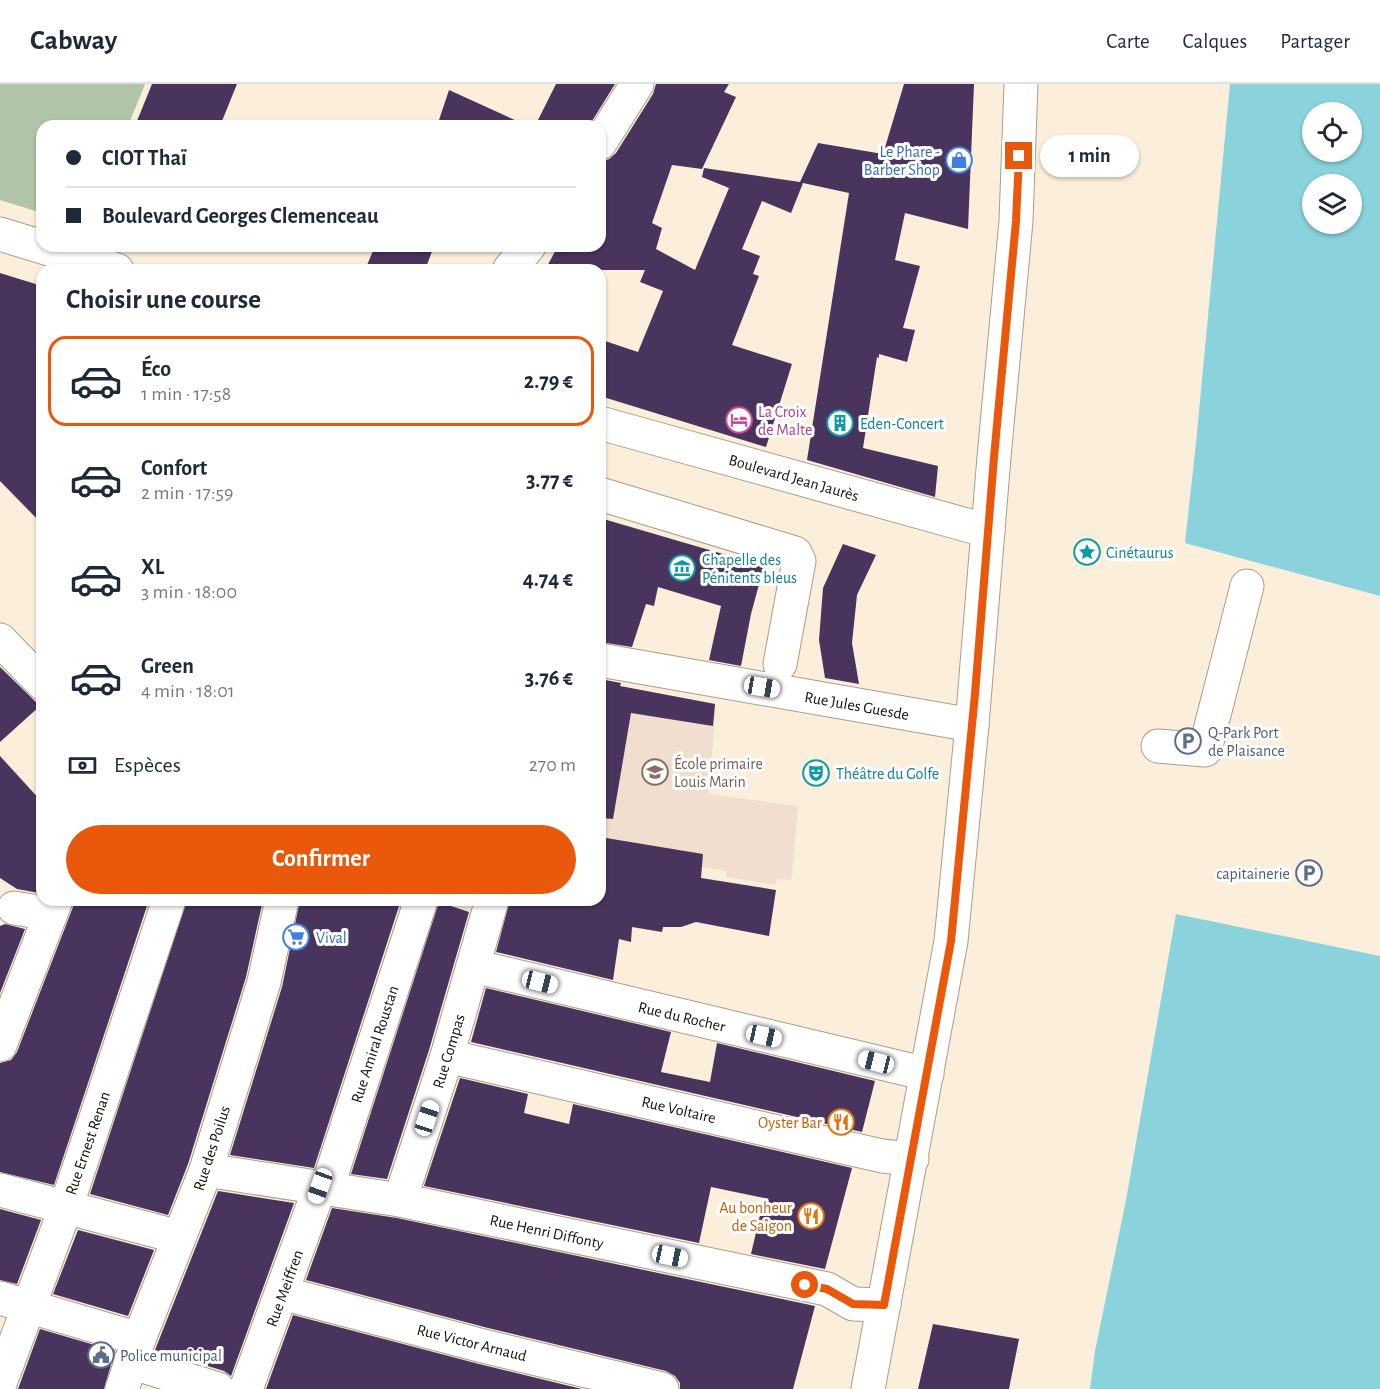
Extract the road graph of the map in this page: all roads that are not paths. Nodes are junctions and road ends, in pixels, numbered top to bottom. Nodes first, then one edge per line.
1 (637, 84) edge
2 (1021, 84) edge
3 (606, 133) edge
4 (0, 234) edge
5 (36, 245) edge
6 (58, 252) edge
7 (524, 252) edge
8 (98, 264) edge
9 (513, 264) edge
10 (606, 425) edge
11 (606, 496) edge
12 (988, 531) junction
13 (1247, 586) dead end
14 (0, 640) edge
15 (606, 661) edge
16 (780, 664) dead end
17 (36, 677) edge
18 (972, 725) junction
19 (1158, 746) dead end
20 (5, 905) edge
21 (167, 906) edge
22 (281, 906) edge
23 (419, 906) edge
24 (490, 906) edge
25 (53, 907) edge
26 (473, 966) junction
27 (0, 1045) edge
28 (447, 1056) junction
29 (927, 1074) junction
30 (912, 1159) junction
31 (206, 1170) junction
32 (324, 1187) junction
33 (0, 1190) edge
34 (400, 1200) junction
35 (66, 1206) junction
36 (179, 1237) junction
37 (282, 1293) junction
38 (14, 1303) edge
39 (884, 1305) junction
40 (130, 1363) edge
41 (0, 1383) edge
42 (218, 1389) edge
43 (246, 1389) edge
44 (662, 1389) edge
45 (868, 1389) edge

1 - 3 street
2 - 12 street
4 - 5 street
6 - 8 street
7 - 9 street
10 - 12 street, Boulevard Jean Jaurès
11 - 16 street
12 - 18 street
13 - 19 street
14 - 17 street
15 - 18 street, Rue Jules Guesde
18 - 29 street
20 - 25 street
21 - 35 street, Rue Ernest Renan
22 - 31 street, Rue des Poilus
23 - 32 street, Rue Amiral Roustan
24 - 26 street, Rue Compas
25 - 27 street
26 - 28 street, Rue Compas
26 - 29 street, Rue du Rocher
28 - 30 street, Rue Voltaire
28 - 34 street, Rue Compas
29 - 30 street
30 - 39 street
31 - 32 street, Rue Henri Diffonty
31 - 36 street, Rue des Poilus
32 - 34 street, Rue Henri Diffonty
32 - 37 street, Rue Meiffren
33 - 35 street
34 - 39 street, Rue Henri Diffonty
35 - 36 street
35 - 38 street, Rue Ernest Renan
36 - 40 street, Rue des Poilus
37 - 43 street, Rue Meiffren
37 - 44 street, Rue Victor Arnaud
38 - 40 street
38 - 41 street, Rue Ernest Renan
39 - 45 street
40 - 42 street

